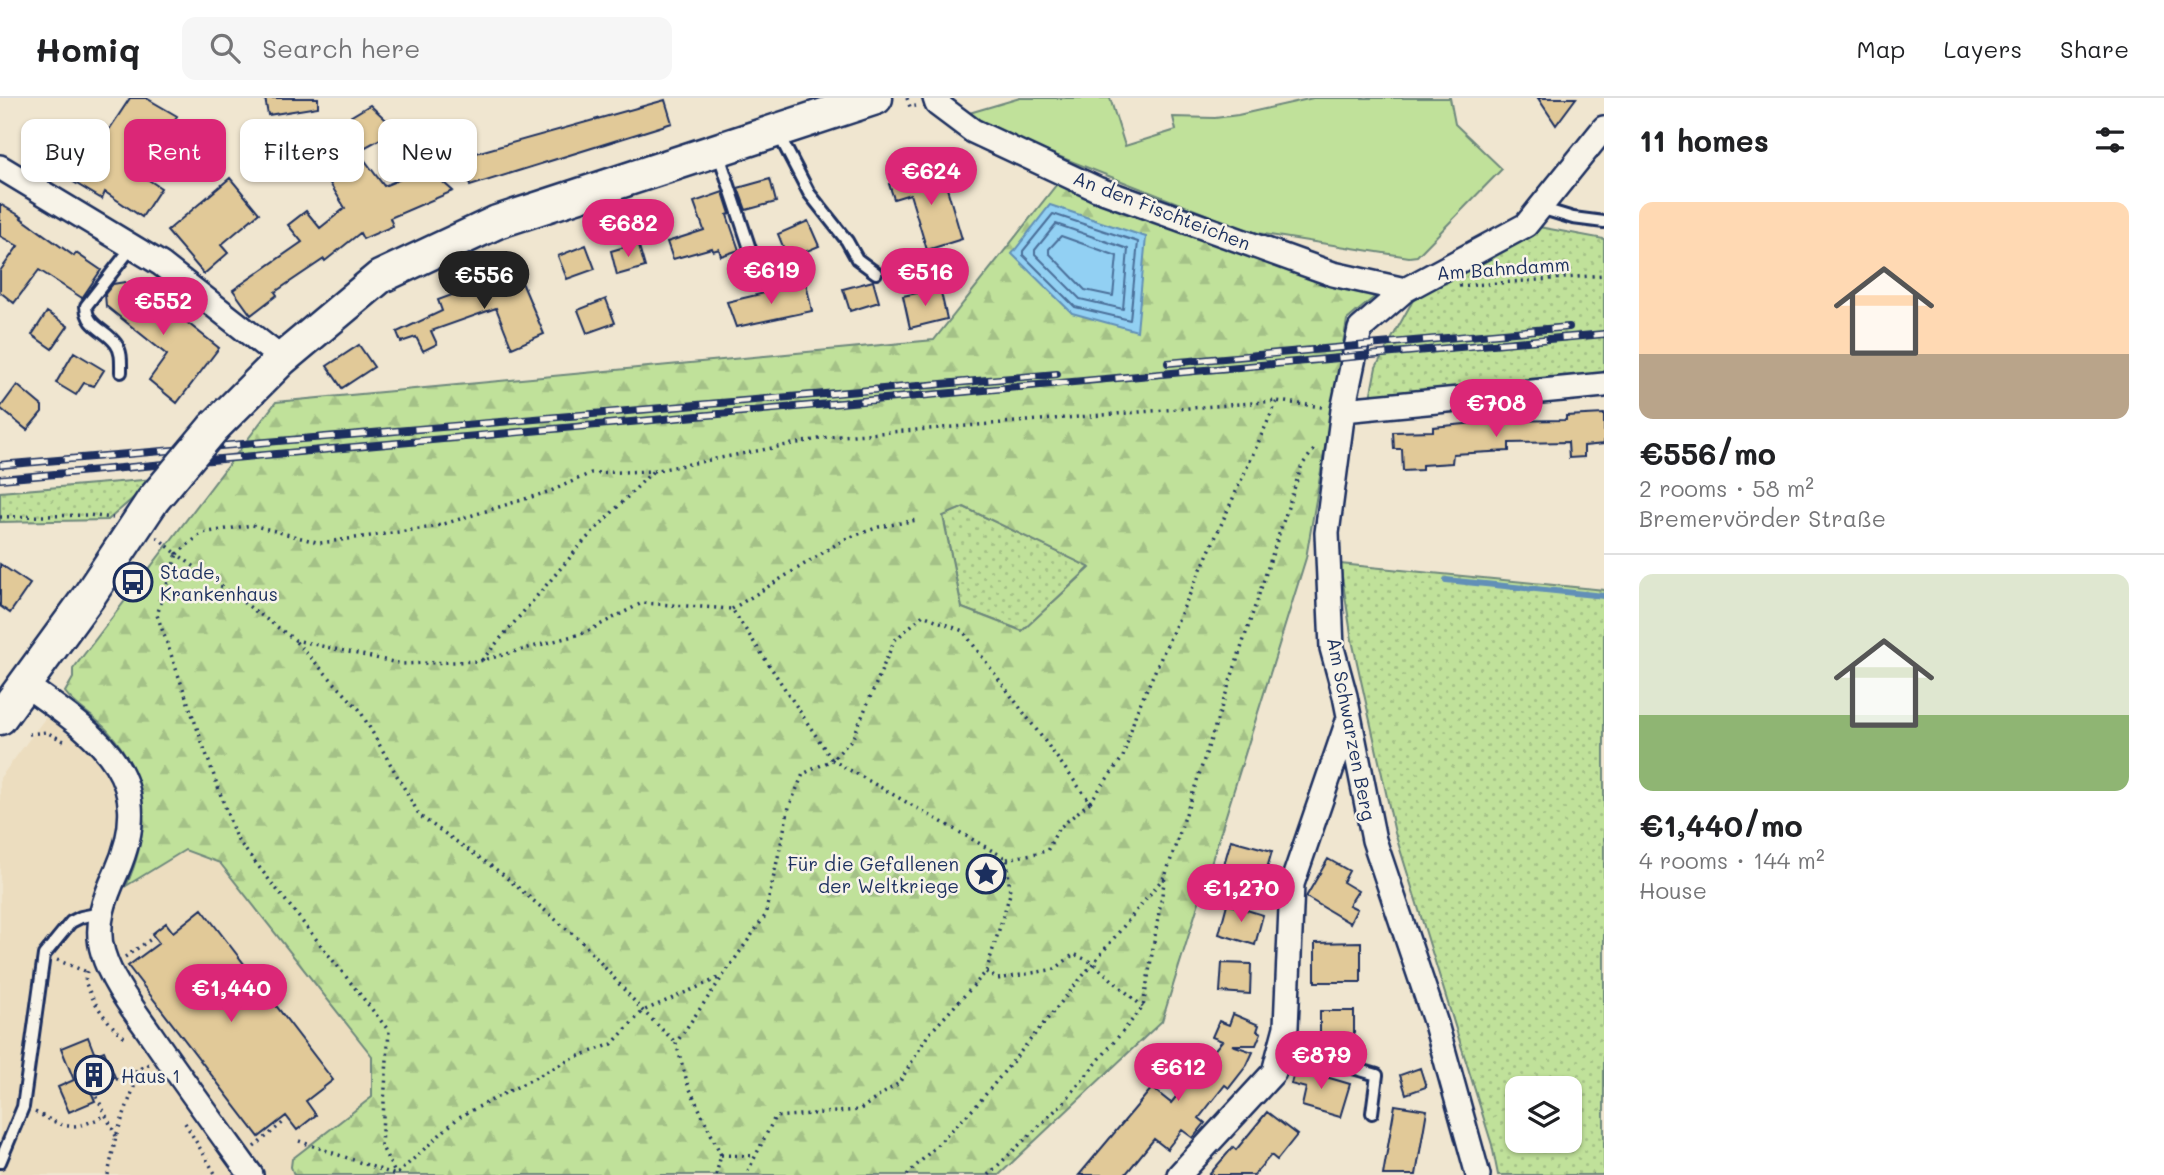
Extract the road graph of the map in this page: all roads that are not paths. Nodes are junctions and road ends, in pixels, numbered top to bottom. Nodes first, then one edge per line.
1 (876, 98) edge
2 (936, 101) edge
3 (1604, 128) edge
4 (777, 130) junction
5 (717, 149) junction
6 (0, 167) edge
7 (1540, 208) junction
8 (1604, 222) edge
9 (132, 247) junction
10 (876, 273) dead end
11 (759, 276) dead end
12 (1405, 290) junction
13 (282, 359) junction
14 (121, 372) dead end
15 (1604, 385) edge
16 (1343, 410) junction
17 (24, 684) junction
18 (0, 718) edge
19 (1349, 718) junction
20 (102, 913) junction
21 (1281, 1047) junction
22 (1372, 1113) dead end
23 (0, 1162) edge
24 (251, 1175) edge
25 (1179, 1175) edge
26 (1478, 1175) edge

1 - 4 main road
2 - 12 street, An den Fischteichen
3 - 7 street, Am Schwarzen Berg
4 - 5 main road
4 - 10 lane
5 - 11 lane
5 - 13 main road
6 - 9 street
7 - 8 lane
7 - 12 street, Am Schwarzen Berg
9 - 13 street
9 - 14 lane
12 - 16 street, Am Schwarzen Berg
13 - 17 main road, bridge
15 - 16 street
16 - 19 street, Am Schwarzen Berg
17 - 18 main road
17 - 20 street
19 - 21 street
19 - 26 street, Am Schwarzen Berg
20 - 23 lane
20 - 24 street
21 - 22 lane
21 - 25 street

